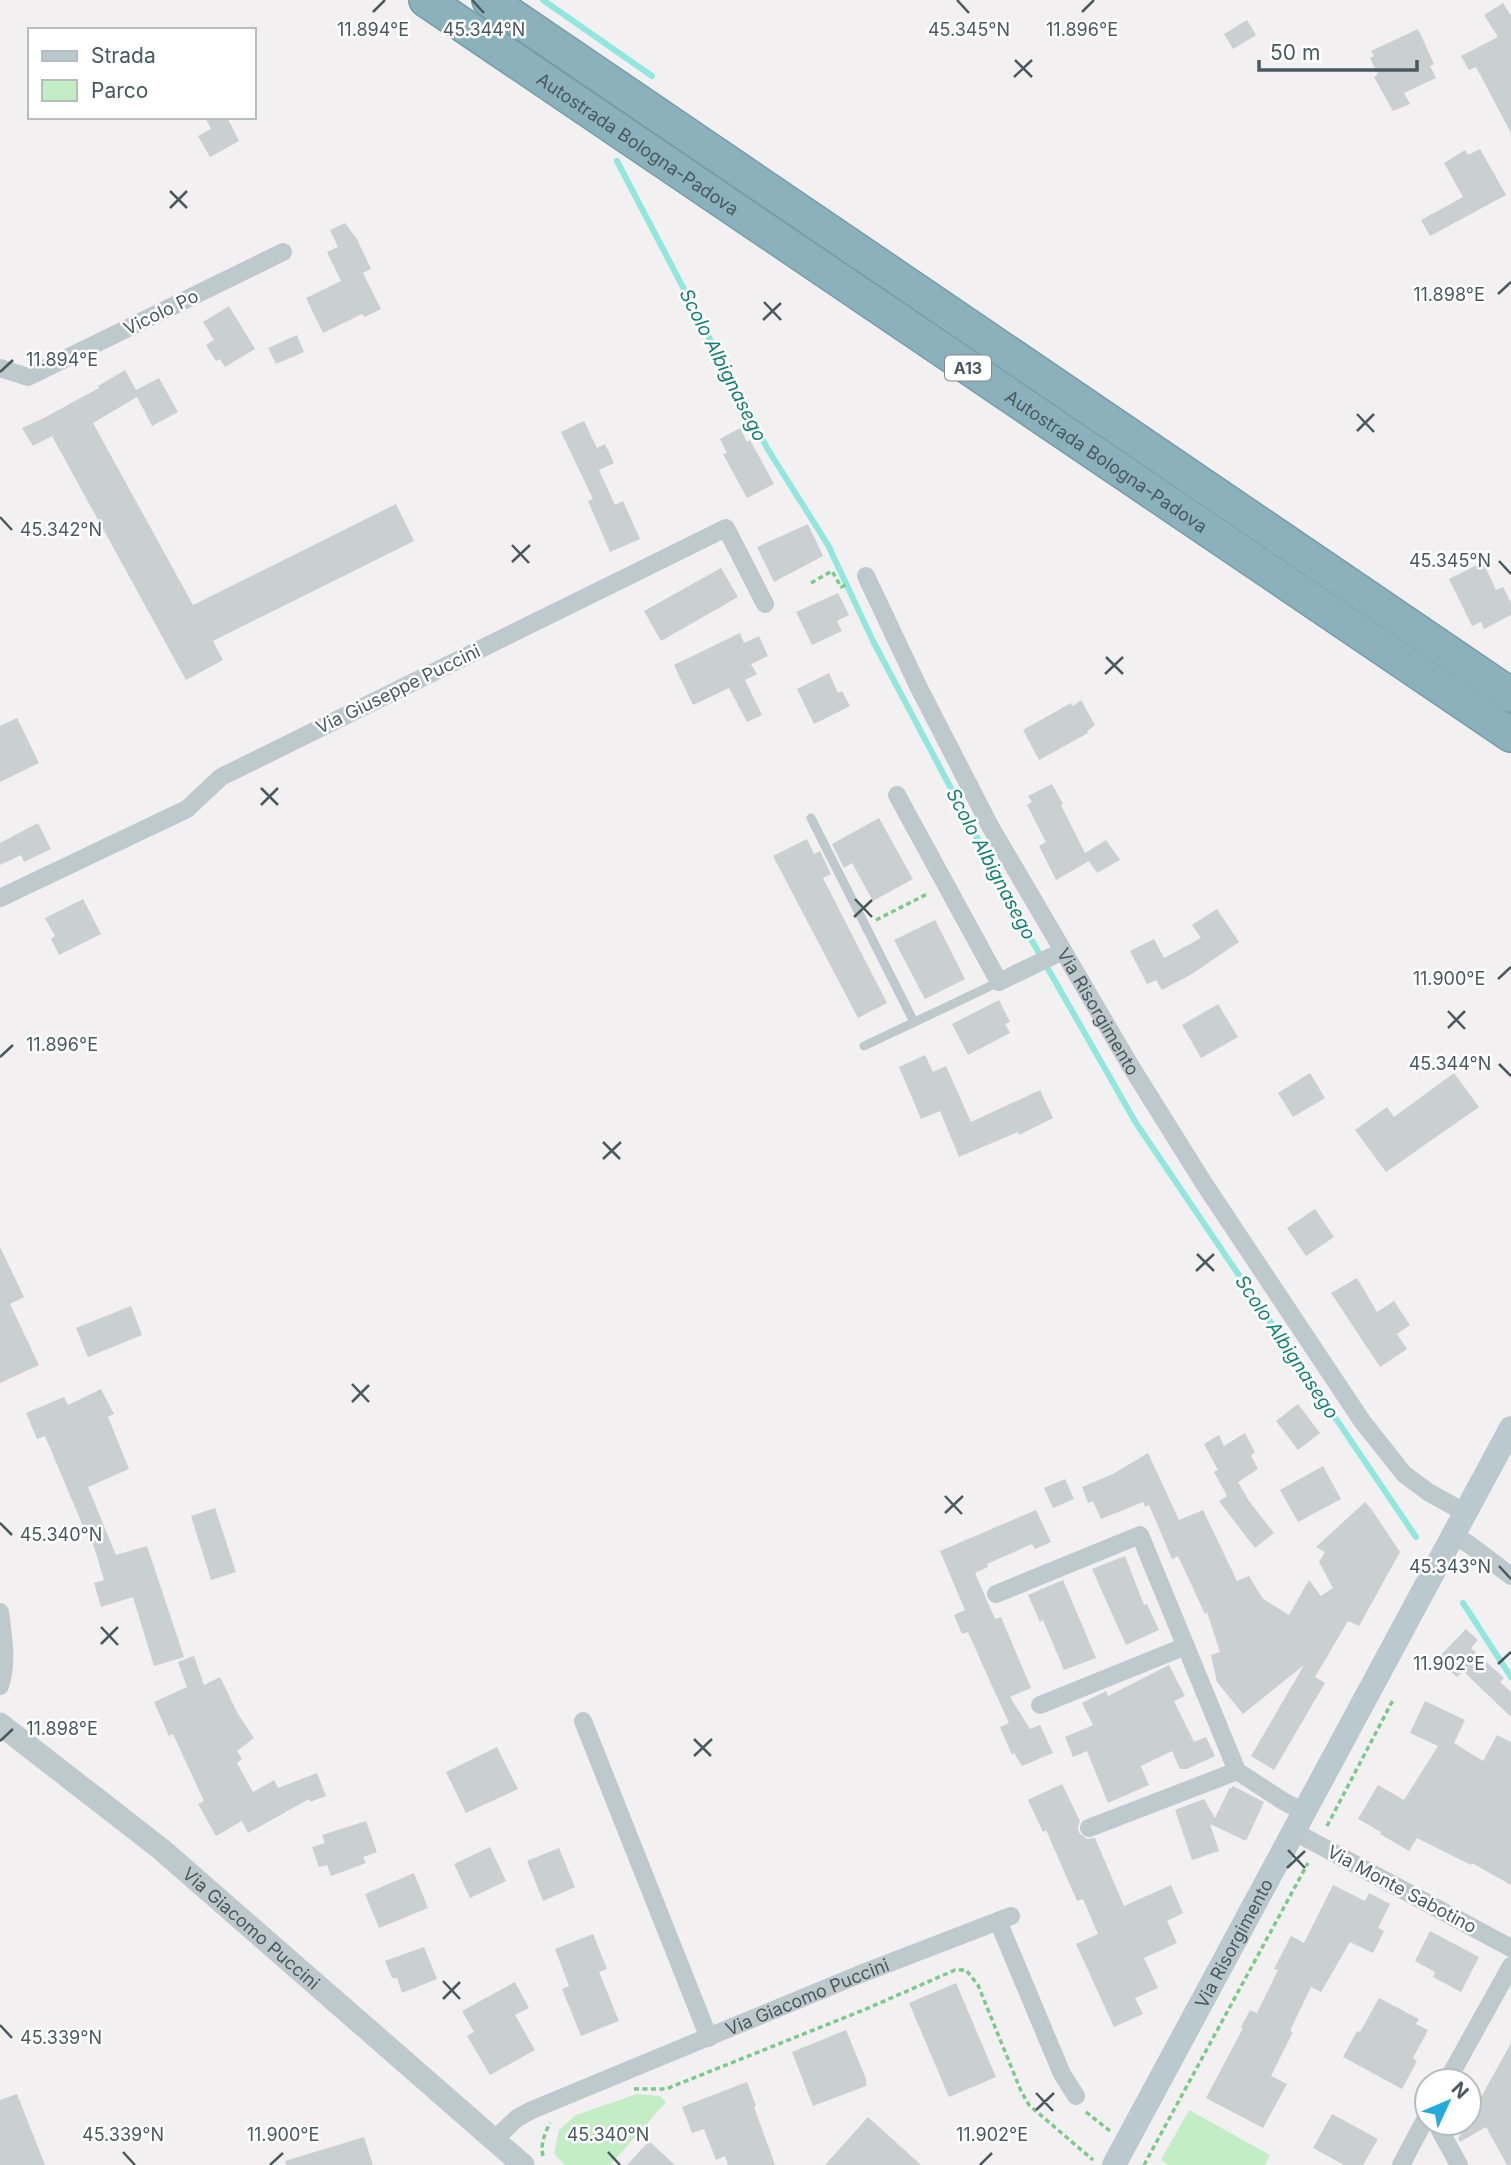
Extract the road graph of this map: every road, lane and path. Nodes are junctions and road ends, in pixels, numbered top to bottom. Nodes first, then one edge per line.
1 (426, 0) edge
2 (489, 0) edge
3 (283, 252) dead end
4 (0, 368) edge
5 (866, 576) dead end
6 (811, 583) dead end
7 (841, 587) dead end
8 (765, 604) dead end
9 (1511, 695) edge
10 (1511, 735) edge
11 (897, 795) dead end
12 (811, 818) dead end
13 (946, 884) junction
14 (0, 898) edge
15 (866, 925) junction
16 (1051, 958) junction
17 (999, 982) junction
18 (914, 1021) junction
19 (864, 1046) dead end
20 (1511, 1428) edge
21 (1466, 1513) junction
22 (1454, 1535) junction
23 (1511, 1576) edge
24 (996, 1594) dead end
25 (0, 1612) edge
26 (1186, 1646) junction
27 (0, 1686) edge
28 (1397, 1692) dead end
29 (1040, 1705) dead end
30 (583, 1721) dead end
31 (0, 1724) edge
32 (1237, 1772) junction
33 (1298, 1822) junction
34 (1327, 1826) dead end
35 (1089, 1828) dead end
36 (1308, 1863) dead end
37 (1511, 1948) edge
38 (1511, 1966) edge
39 (709, 2038) junction
40 (1455, 2067) edge
41 (626, 2089) dead end
42 (1076, 2096) joint
43 (552, 2121) dead end
44 (1416, 2137) edge
45 (1444, 2137) edge
46 (1127, 2139) junction
47 (495, 2140) junction
48 (1105, 2160) edge
49 (523, 2165) edge
50 (546, 2165) edge
51 (1144, 2165) edge
52 (1401, 2165) edge
53 (1459, 2165) edge

1 - 10 highway, Autostrada Bologna-Padova / A13
2 - 9 highway, Autostrada Bologna-Padova / A13
3 - 4 street, Vicolo Po
5 - 16 street, Via Risorgimento
6 - 7 path
8 - 14 street, Via Giuseppe Puccini
11 - 13 street
12 - 15 lane
13 - 15 path
13 - 17 street
15 - 18 lane
16 - 17 street
16 - 21 street, Via Risorgimento
17 - 18 lane
18 - 19 lane
20 - 21 main road, Via Risorgimento
21 - 22 main road, Via Risorgimento
22 - 23 street
22 - 33 main road, Via Risorgimento
24 - 26 street
25 - 27 street
26 - 29 street
26 - 32 street
28 - 34 path
30 - 39 street
31 - 47 street, Via Giacomo Puccini
32 - 33 street, Via Monte Sabotino
32 - 35 street
33 - 37 street, Via Monte Sabotino
33 - 46 main road, Via Risorgimento
36 - 51 path
38 - 40 street
39 - 42 street, Via Giacomo Puccini
39 - 47 street, Via Giacomo Puccini
41 - 48 path
42 - 46 path
43 - 50 path
44 - 52 street
45 - 53 street
46 - 48 main road, Via Risorgimento
47 - 49 street, Via Giacomo Puccini

